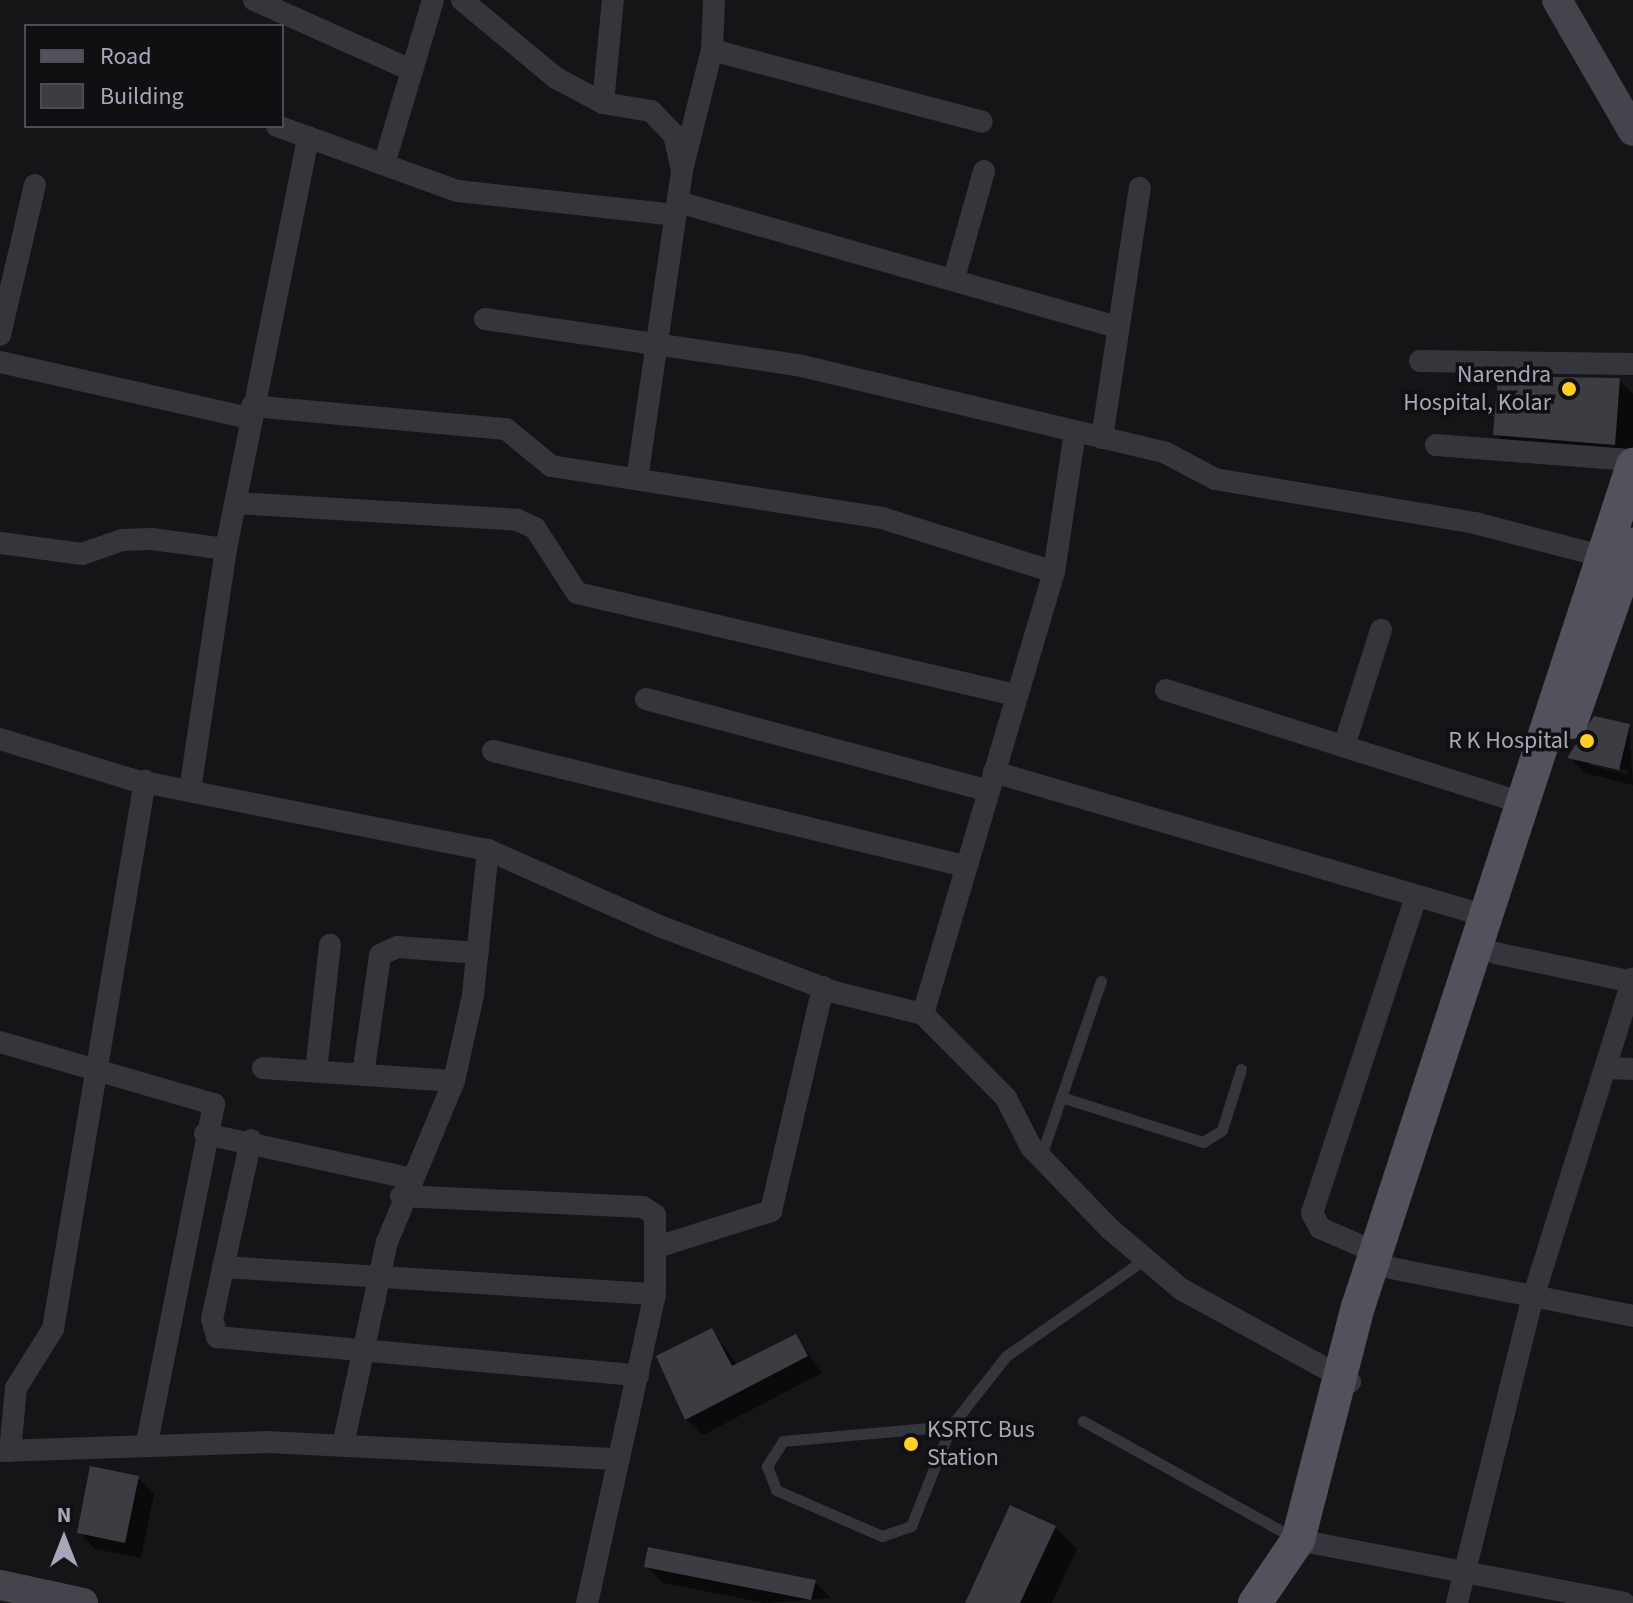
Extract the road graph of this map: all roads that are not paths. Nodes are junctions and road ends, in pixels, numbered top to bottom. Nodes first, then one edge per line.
1 (254, 0) edge
2 (433, 0) edge
3 (462, 0) edge
4 (613, 0) edge
5 (714, 0) edge
6 (1562, 2) edge
7 (712, 50) junction
8 (407, 68) junction
9 (603, 103) junction
10 (982, 122) dead end
11 (283, 128) edge
12 (1633, 131) edge
13 (308, 137) junction
14 (385, 161) junction
15 (682, 171) junction
16 (984, 171) dead end
17 (35, 185) dead end
18 (1140, 188) dead end
19 (677, 208) junction
20 (954, 278) junction
21 (485, 319) dead end
22 (1116, 327) junction
23 (0, 335) edge
24 (661, 341) junction
25 (1420, 361) dead end
26 (0, 362) edge
27 (1633, 364) edge
28 (250, 412) junction
29 (1075, 432) junction
30 (1102, 438) junction
31 (1436, 445) dead end
32 (1633, 463) edge
33 (637, 478) junction
34 (235, 503) junction
35 (0, 543) edge
36 (226, 549) junction
37 (1624, 558) edge
38 (1054, 572) junction
39 (1381, 630) dead end
40 (1166, 690) dead end
41 (1016, 695) junction
42 (646, 699) dead end
43 (0, 739) edge
44 (1344, 746) junction
45 (493, 751) dead end
46 (145, 781) junction
47 (991, 781) junction
48 (190, 790) junction
49 (1522, 803) junction
50 (488, 850) junction
51 (966, 866) junction
52 (1416, 896) junction
53 (1483, 915) junction
54 (330, 945) dead end
55 (478, 953) junction
56 (1495, 953) junction
57 (1633, 980) edge
58 (1101, 981) dead end
59 (823, 987) junction
60 (923, 1014) junction
61 (0, 1042) edge
62 (99, 1067) junction
63 (263, 1068) dead end
64 (1607, 1068) junction
65 (1241, 1069) dead end
66 (1633, 1069) edge
67 (316, 1071) junction
68 (363, 1075) junction
69 (454, 1081) junction
70 (1061, 1097) junction
71 (205, 1134) junction
72 (251, 1140) junction
73 (1040, 1157) junction
74 (405, 1187) junction
75 (657, 1247) junction
76 (1145, 1259) junction
77 (1383, 1260) junction
78 (223, 1267) junction
79 (379, 1280) junction
80 (655, 1294) junction
81 (1532, 1301) junction
82 (1633, 1316) edge
83 (361, 1351) junction
84 (638, 1375) junction
85 (1346, 1380) junction
86 (1083, 1421) dead end
87 (951, 1426) junction
88 (147, 1441) junction
89 (343, 1445) junction
90 (5, 1451) edge
91 (619, 1459) junction
92 (1308, 1545) junction
93 (1461, 1577) junction
94 (0, 1585) edge
95 (83, 1603) edge
96 (587, 1603) edge
97 (1255, 1603) edge
98 (1280, 1603) edge
99 (1457, 1603) edge
100 (1624, 1603) edge

1 - 8 street
2 - 8 street
3 - 9 street
4 - 9 street
5 - 7 street
6 - 12 street
7 - 10 street
7 - 15 street
8 - 14 street
9 - 15 street
11 - 13 street
13 - 14 street
13 - 28 street
14 - 19 street
15 - 19 street
16 - 20 street
17 - 23 street
18 - 22 street
19 - 20 street
19 - 24 street
20 - 22 street
21 - 24 street
22 - 30 street
24 - 29 street
24 - 33 street
25 - 27 street
26 - 28 street
28 - 33 street
28 - 34 street
29 - 30 street
29 - 38 street
30 - 37 street
31 - 32 street
32 - 37 main road
33 - 38 street
34 - 36 street
34 - 41 street
35 - 36 street
36 - 48 street
37 - 49 main road
37 - 56 main road
38 - 41 street
39 - 44 street
40 - 44 street
41 - 47 street
42 - 47 street
43 - 46 street
44 - 49 street
45 - 51 street
46 - 48 street
46 - 62 street
47 - 51 street
47 - 52 street
48 - 50 street
49 - 53 main road
50 - 55 street
50 - 59 street
51 - 60 street
52 - 53 street
52 - 77 street
53 - 77 main road
54 - 67 street
55 - 68 street
55 - 69 street
56 - 57 street
56 - 77 main road
57 - 64 street
58 - 70 lane
59 - 60 street
59 - 75 street
60 - 73 street
61 - 62 street
62 - 71 street
62 - 90 street
63 - 67 street
64 - 66 street
64 - 81 street
65 - 70 lane
67 - 68 street
68 - 69 street
69 - 74 street
70 - 73 lane
71 - 72 street
71 - 88 street
72 - 74 street
72 - 78 street
73 - 76 street
74 - 75 street
74 - 79 street
75 - 80 street
76 - 85 street
76 - 87 lane
77 - 81 street
77 - 85 main road
78 - 79 street
78 - 83 street
79 - 80 street
79 - 83 street
80 - 84 street
81 - 82 street
81 - 93 street
83 - 84 street
83 - 89 street
84 - 91 street
85 - 92 main road
86 - 92 lane
87 - 87 lane
88 - 89 street
88 - 90 street
89 - 91 street
91 - 96 street
92 - 93 street
92 - 97 main road
92 - 98 main road
93 - 99 street
93 - 100 street
94 - 95 street

